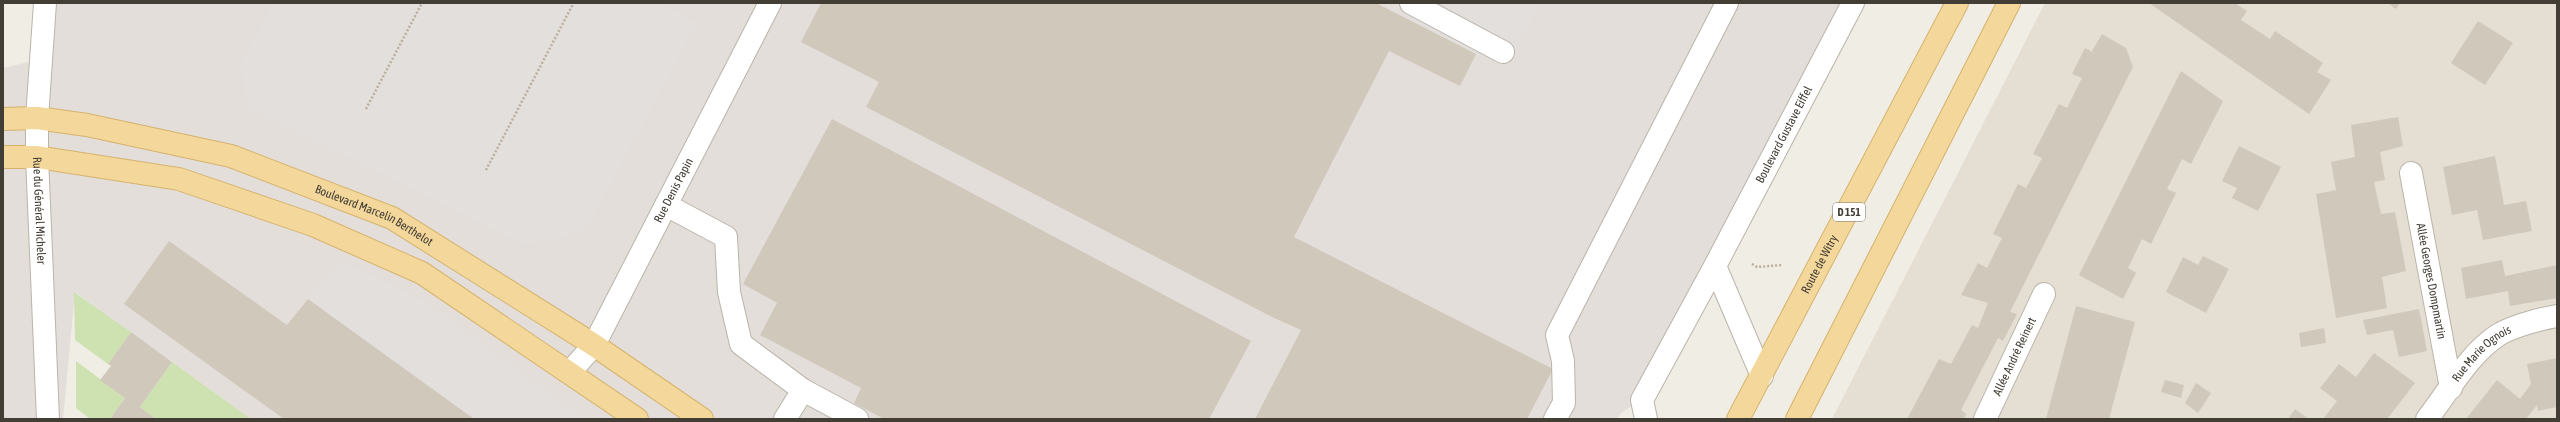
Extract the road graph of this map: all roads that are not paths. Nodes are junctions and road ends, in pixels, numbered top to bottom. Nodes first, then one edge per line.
1 (45, 3) edge
2 (770, 3) edge
3 (1410, 3) edge
4 (1727, 3) edge
5 (1853, 3) edge
6 (1957, 3) edge
7 (2009, 3) edge
8 (1503, 52) dead end
9 (37, 118) junction
10 (3, 119) edge
11 (3, 157) edge
12 (37, 157) junction
13 (2411, 173) dead end
14 (666, 206) junction
15 (1715, 266) junction
16 (2044, 294) dead end
17 (2557, 316) edge
18 (594, 345) junction
19 (570, 372) junction
20 (1762, 376) junction
21 (2451, 388) junction
22 (803, 390) junction
23 (48, 419) edge
24 (638, 419) edge
25 (702, 419) edge
26 (785, 419) edge
27 (857, 419) edge
28 (1555, 419) edge
29 (1646, 419) edge
30 (1738, 419) edge
31 (1797, 419) edge
32 (1985, 419) edge
33 (2427, 419) edge

1 - 9 street, Rue du Général Micheler
2 - 14 street, Rue Denis Papin
3 - 8 street
4 - 28 street
5 - 15 street, Boulevard Gustave Eiffel
6 - 20 main road, Route de Witry / D 151
7 - 31 main road
9 - 10 main road, Boulevard Marcelin Berthelot
9 - 12 street, Rue du Général Micheler
9 - 18 main road, Boulevard Marcelin Berthelot
11 - 12 main road
12 - 19 main road
12 - 23 street, Rue du Général Micheler
13 - 21 street, Allée Georges Dompmartin
14 - 18 street, Rue Denis Papin
14 - 22 street
15 - 20 street
15 - 29 street, Boulevard Gustave Eiffel
16 - 32 street, Allée André Reinert
17 - 21 street, Rue Marie Ognois
18 - 19 street, Rue Denis Papin
18 - 25 main road, Boulevard Marcelin Berthelot
19 - 24 main road
20 - 30 main road, Route de Witry / D 151
21 - 33 street, Rue Marie Ognois
22 - 26 street
22 - 27 street

